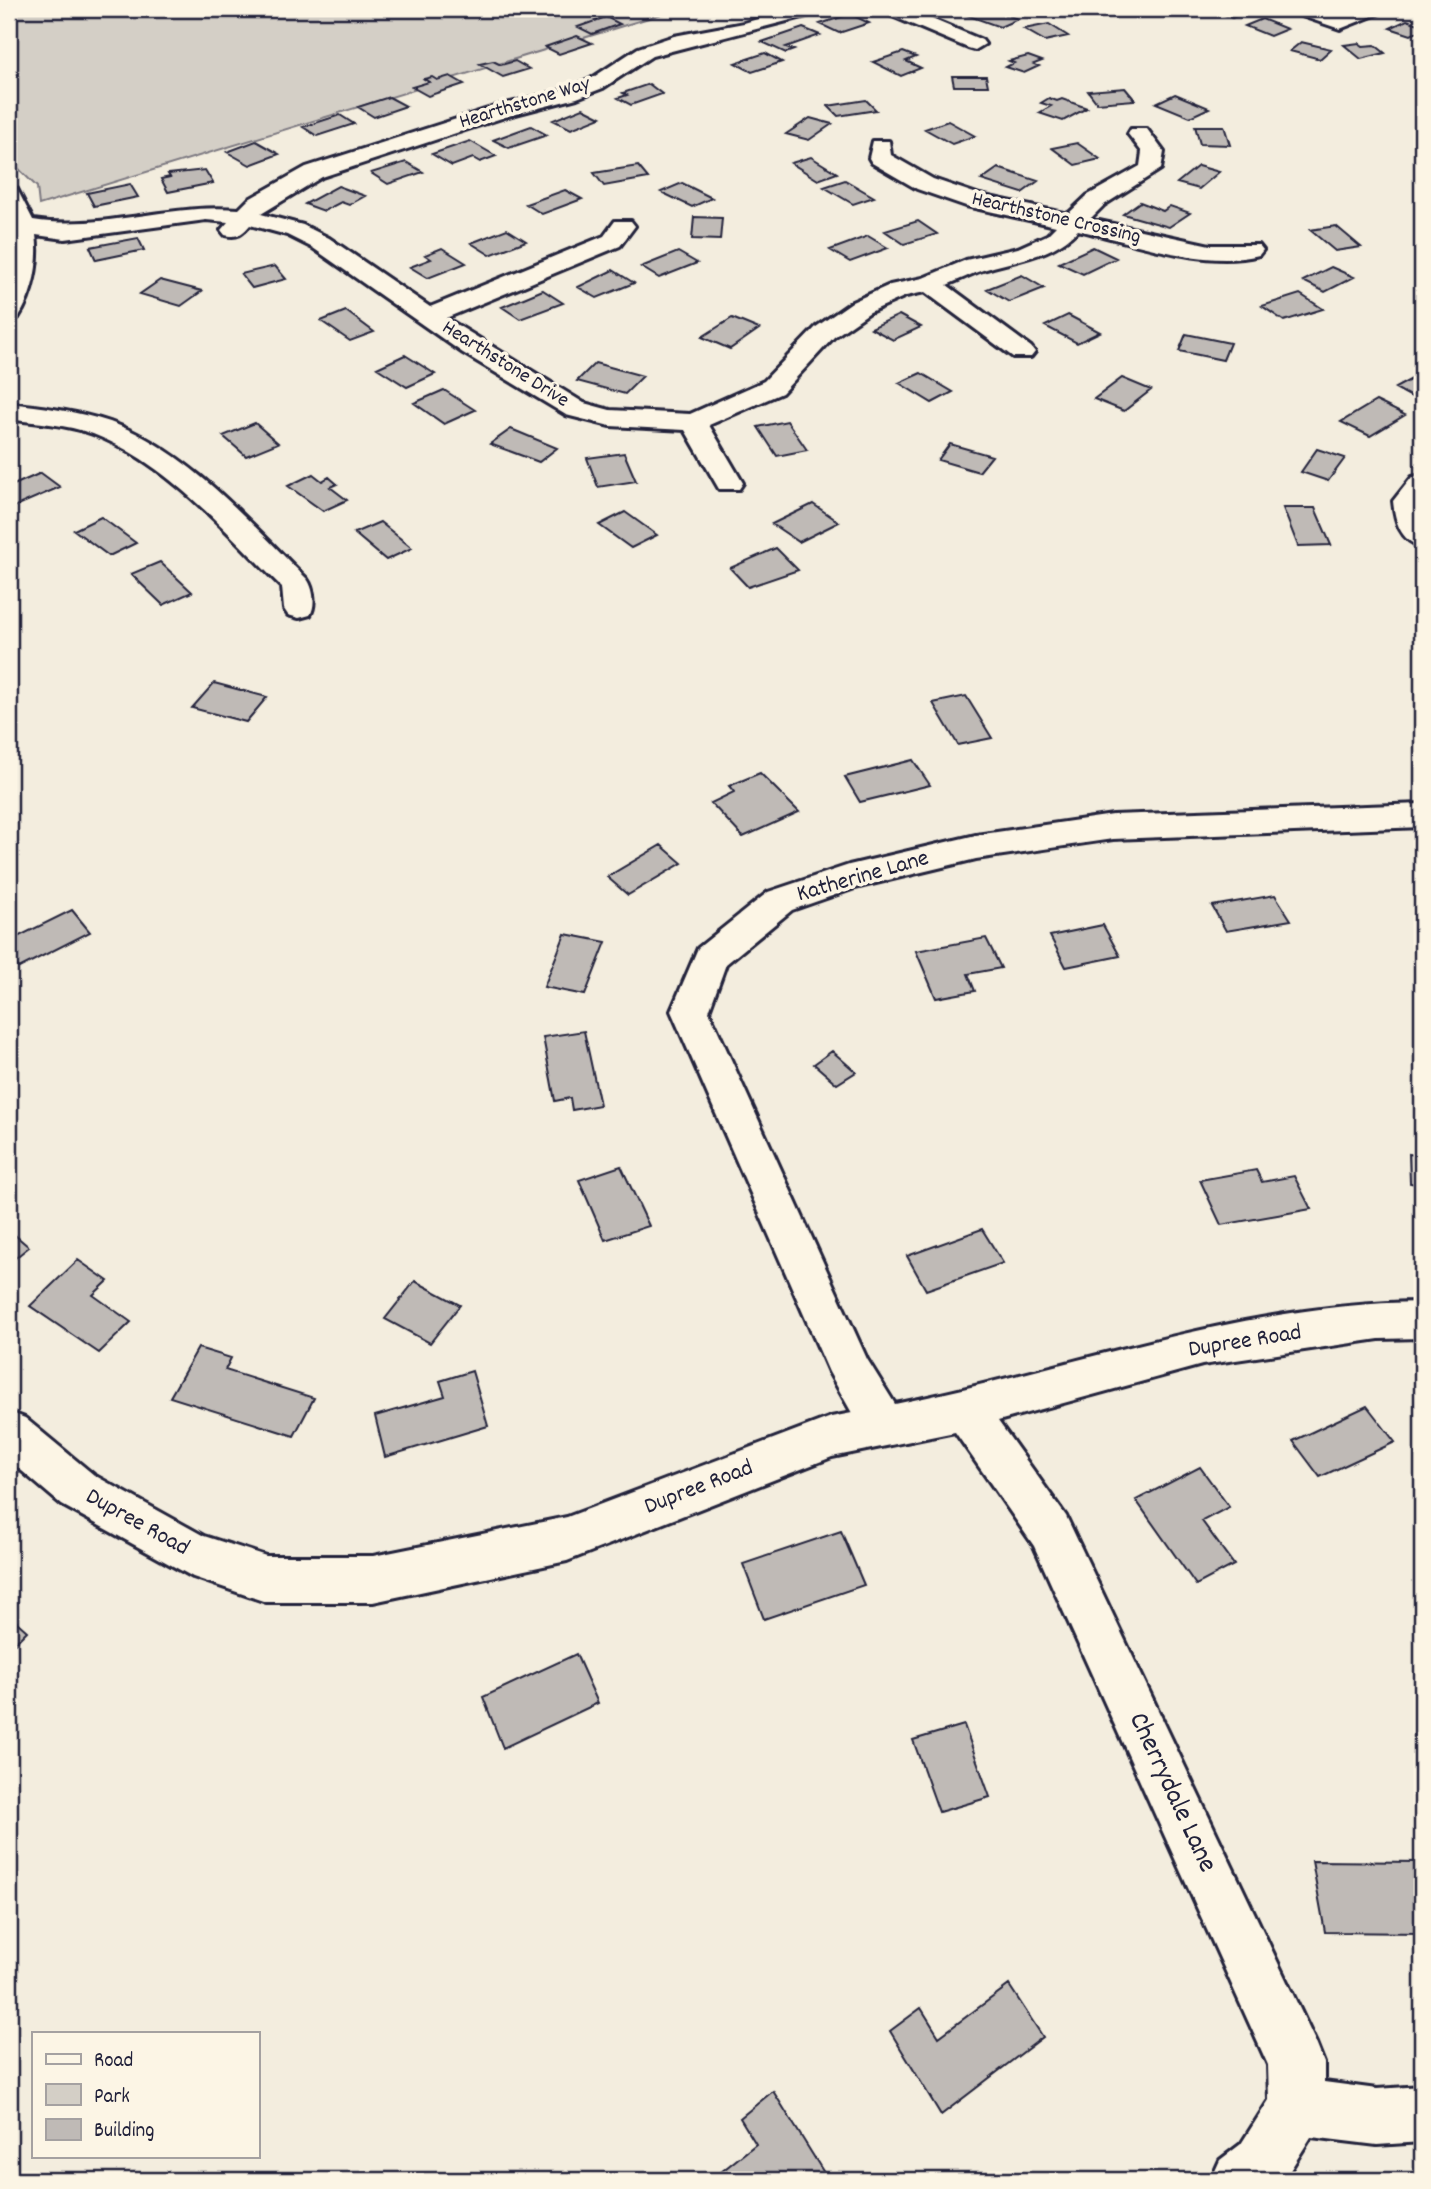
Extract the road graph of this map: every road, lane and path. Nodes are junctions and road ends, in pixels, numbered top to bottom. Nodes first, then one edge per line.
1 (811, 9) edge
2 (892, 9) edge
3 (1300, 9) edge
4 (1373, 9) edge
5 (975, 44) dead end
6 (1139, 134) dead end
7 (881, 146) dead end
8 (9, 194) edge
9 (247, 217) junction
10 (1070, 224) junction
11 (25, 226) junction
12 (623, 226) dead end
13 (220, 242) dead end
14 (1251, 250) dead end
15 (930, 284) junction
16 (9, 313) edge
17 (428, 317) junction
18 (1022, 352) dead end
19 (9, 411) edge
20 (694, 422) junction
21 (729, 483) dead end
22 (1422, 483) edge
23 (1422, 538) edge
24 (299, 609) dead end
25 (1422, 815) edge
26 (1422, 1320) edge
27 (964, 1410) junction
28 (884, 1426) junction
29 (9, 1432) edge
30 (1297, 2107) junction
31 (1422, 2114) edge
32 (1240, 2180) edge

1 - 9 street, Hearthstone Way
2 - 5 street
3 - 4 street
6 - 10 street, Hearthstone Drive
7 - 10 street, Hearthstone Crossing
8 - 11 street
9 - 11 street, Hearthstone Drive
9 - 13 street, Hearthstone Way
9 - 17 street, Hearthstone Drive
10 - 14 street, Hearthstone Crossing
10 - 15 street, Hearthstone Drive
11 - 16 street
12 - 17 street
15 - 18 street
15 - 20 street, Hearthstone Drive
17 - 20 street, Hearthstone Drive
19 - 24 street
20 - 21 street
22 - 23 street
25 - 28 street, Katherine Lane
26 - 27 street, Dupree Road
27 - 28 street, Dupree Road
27 - 30 street, Cherrydale Lane
28 - 29 street, Dupree Road
30 - 31 street
30 - 32 street

